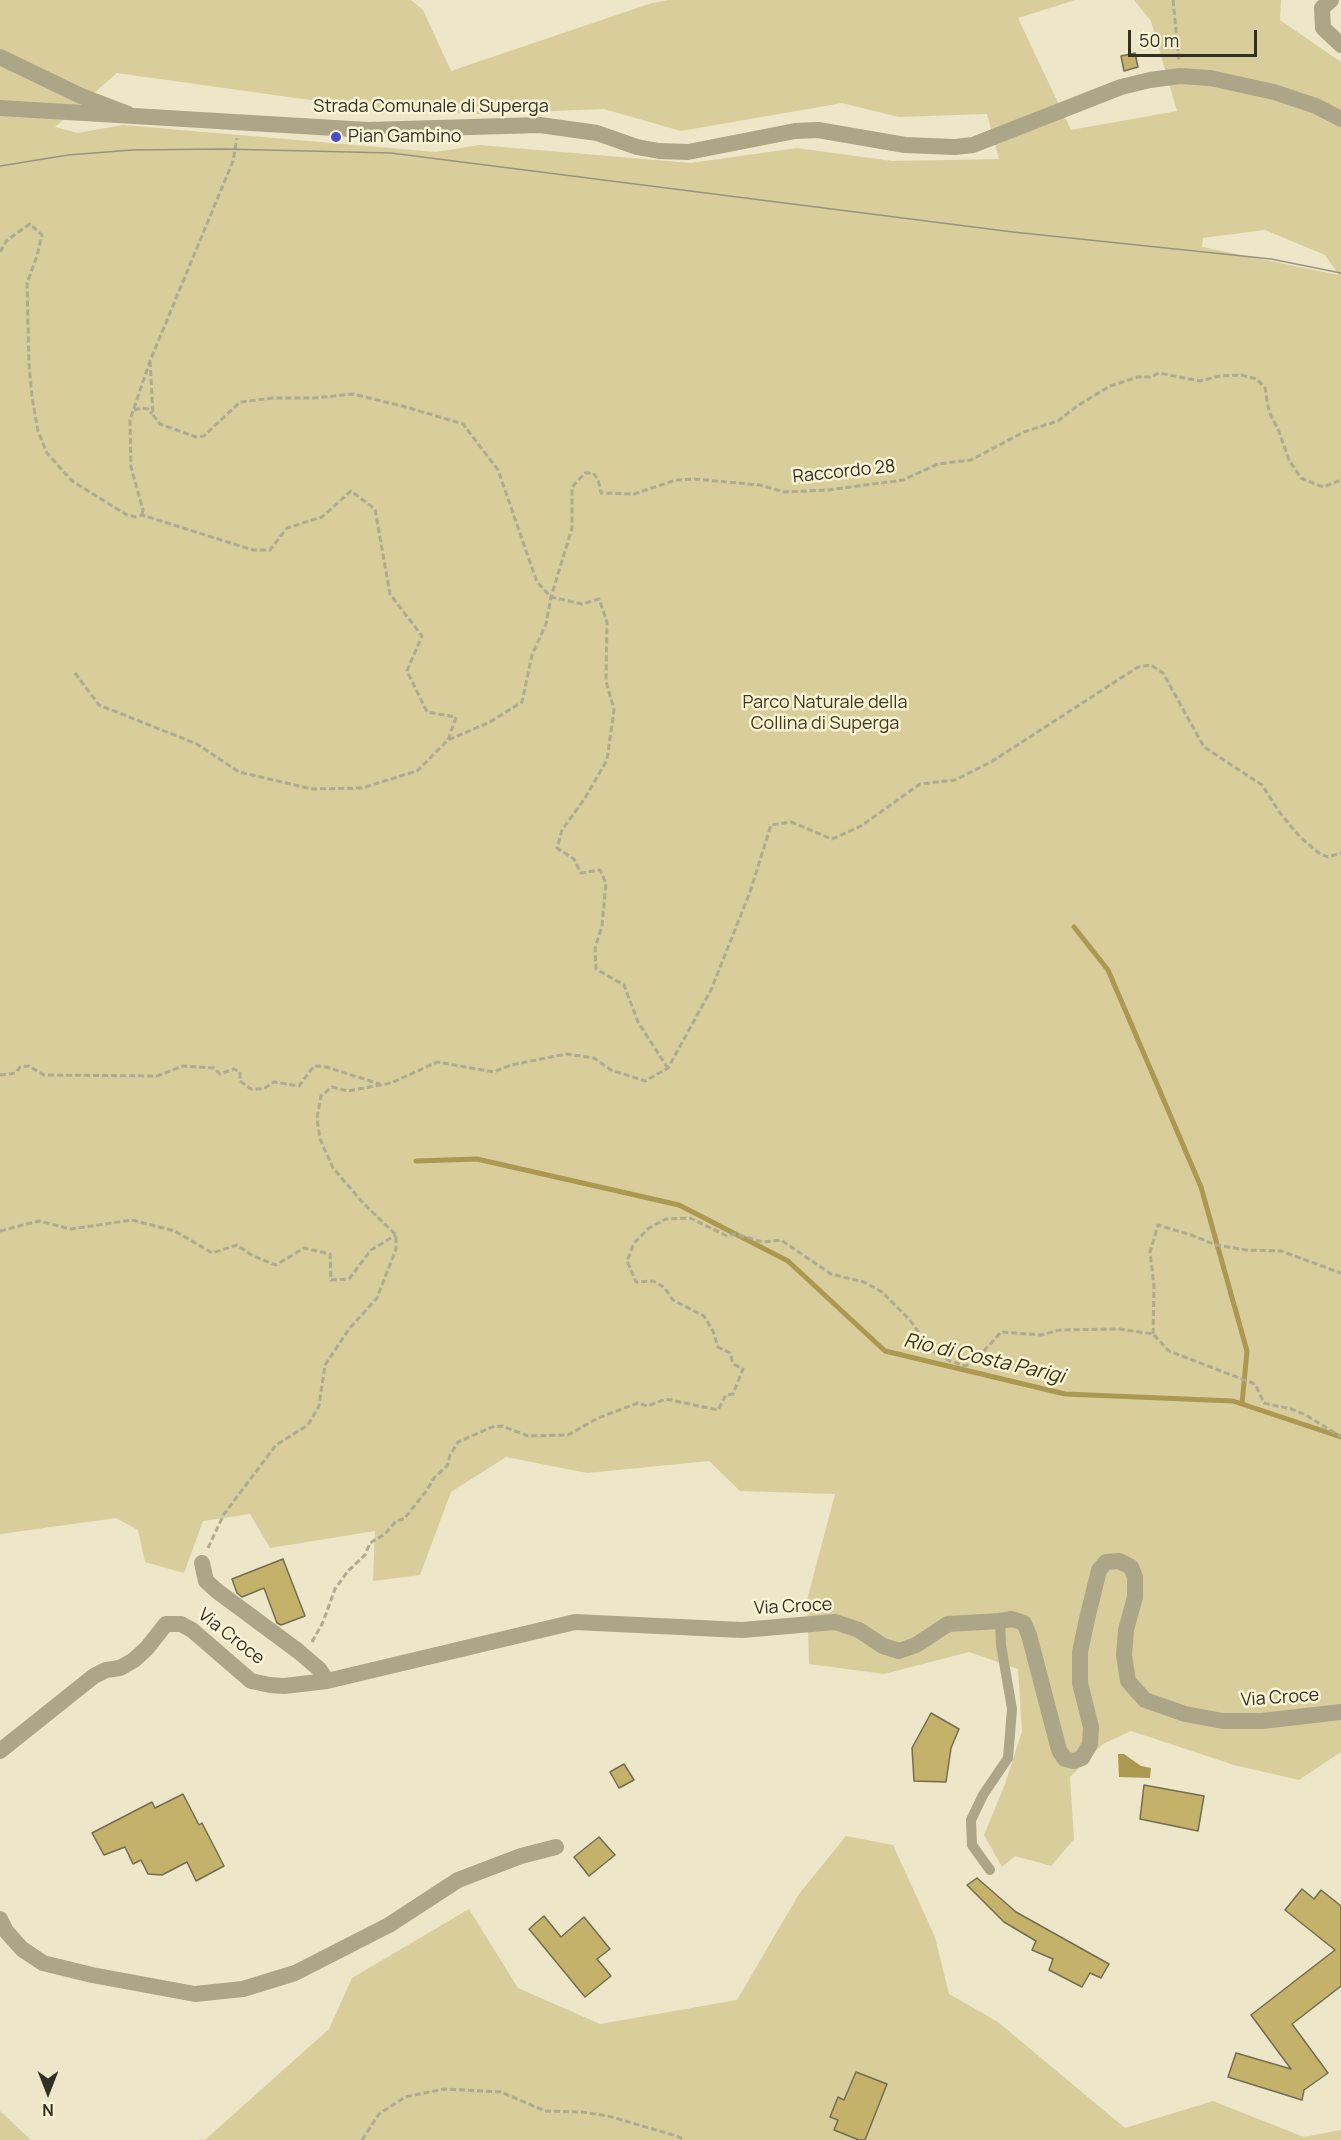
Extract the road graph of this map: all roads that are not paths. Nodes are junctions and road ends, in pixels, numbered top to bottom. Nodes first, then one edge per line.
1 (1331, 0) edge
2 (1341, 45) edge
3 (0, 57) edge
4 (0, 108) edge
5 (134, 116) junction
6 (1341, 119) edge
7 (202, 1563) road end
8 (1000, 1622) junction
9 (327, 1681) junction
10 (1341, 1712) edge
11 (0, 1751) edge
12 (556, 1847) dead end
13 (990, 1869) dead end
14 (0, 1919) edge

1 - 2 street
3 - 5 street
4 - 5 street, Strada Comunale di Superga
5 - 6 street, Strada Comunale di Superga
7 - 9 street
8 - 9 street, Via Croce
8 - 10 street, Via Croce
8 - 13 lane
9 - 11 street, Via Croce
12 - 14 street

